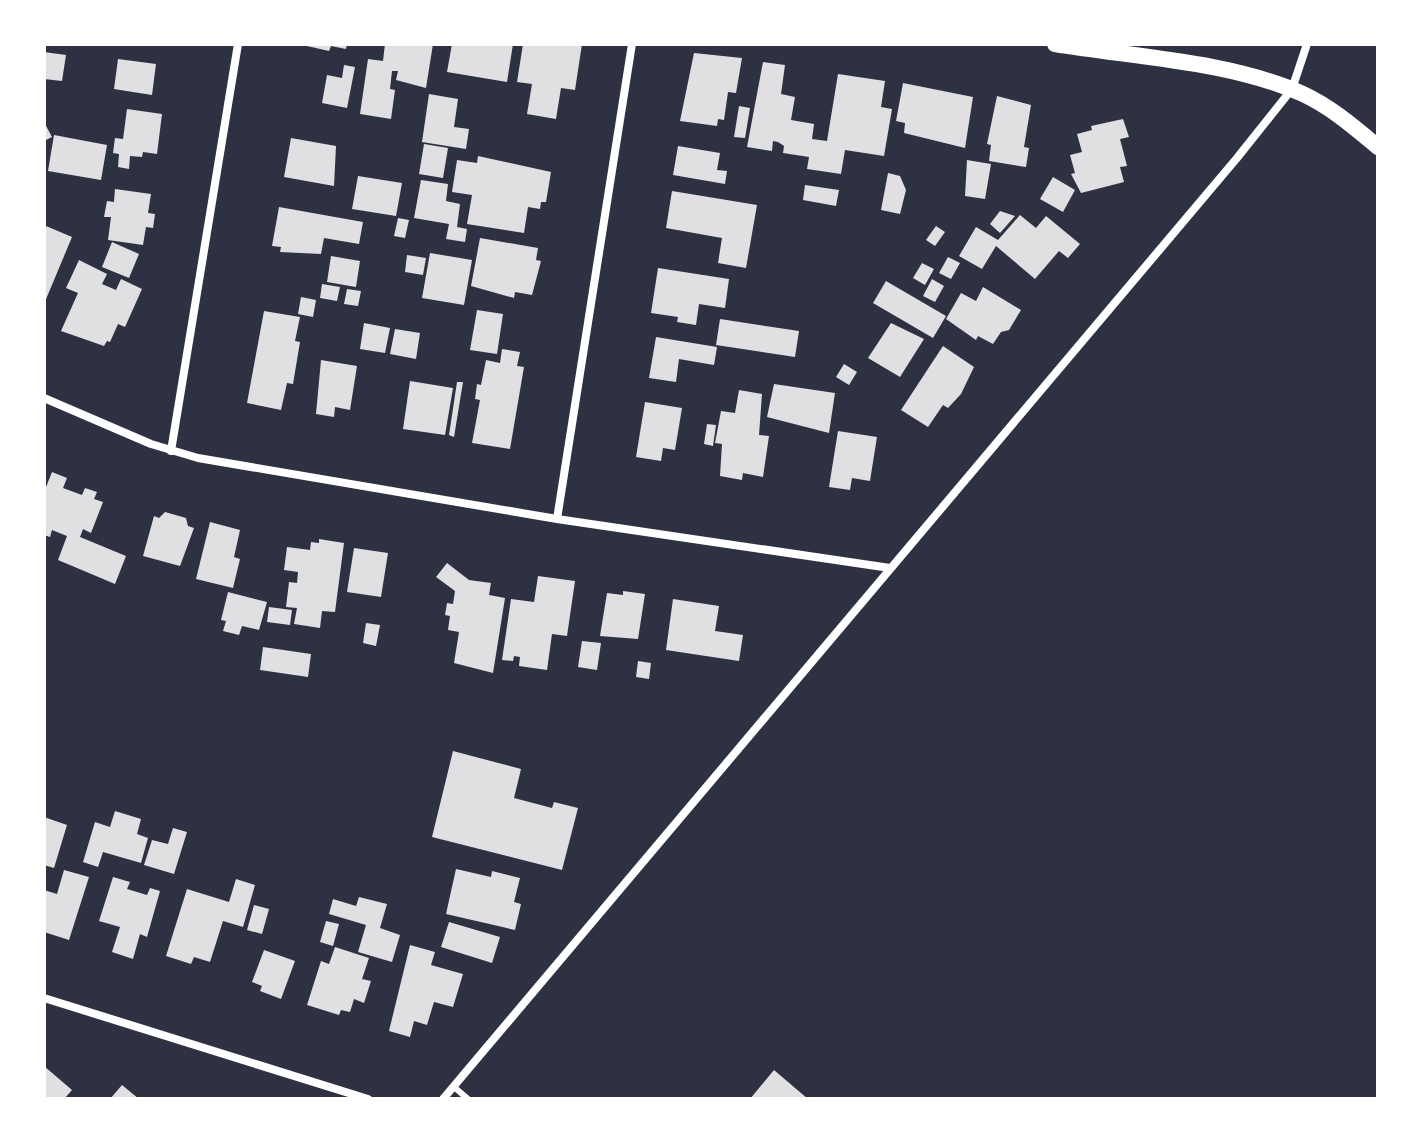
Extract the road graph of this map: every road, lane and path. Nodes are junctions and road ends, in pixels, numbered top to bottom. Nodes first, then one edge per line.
1 (238, 44) edge
2 (632, 44) edge
3 (1055, 44) edge
4 (1307, 44) edge
5 (1292, 89) junction
6 (1378, 147) edge
7 (44, 398) edge
8 (171, 451) junction
9 (557, 519) junction
10 (890, 568) junction
11 (44, 998) edge
12 (454, 1087) junction
13 (368, 1099) edge
14 (443, 1099) edge
15 (468, 1099) edge

1 - 8 street
2 - 9 street
3 - 5 main road
4 - 5 street
5 - 6 main road
5 - 10 street
7 - 8 street
8 - 9 street
9 - 10 street
10 - 12 street
11 - 13 street
12 - 14 street
12 - 15 lane

